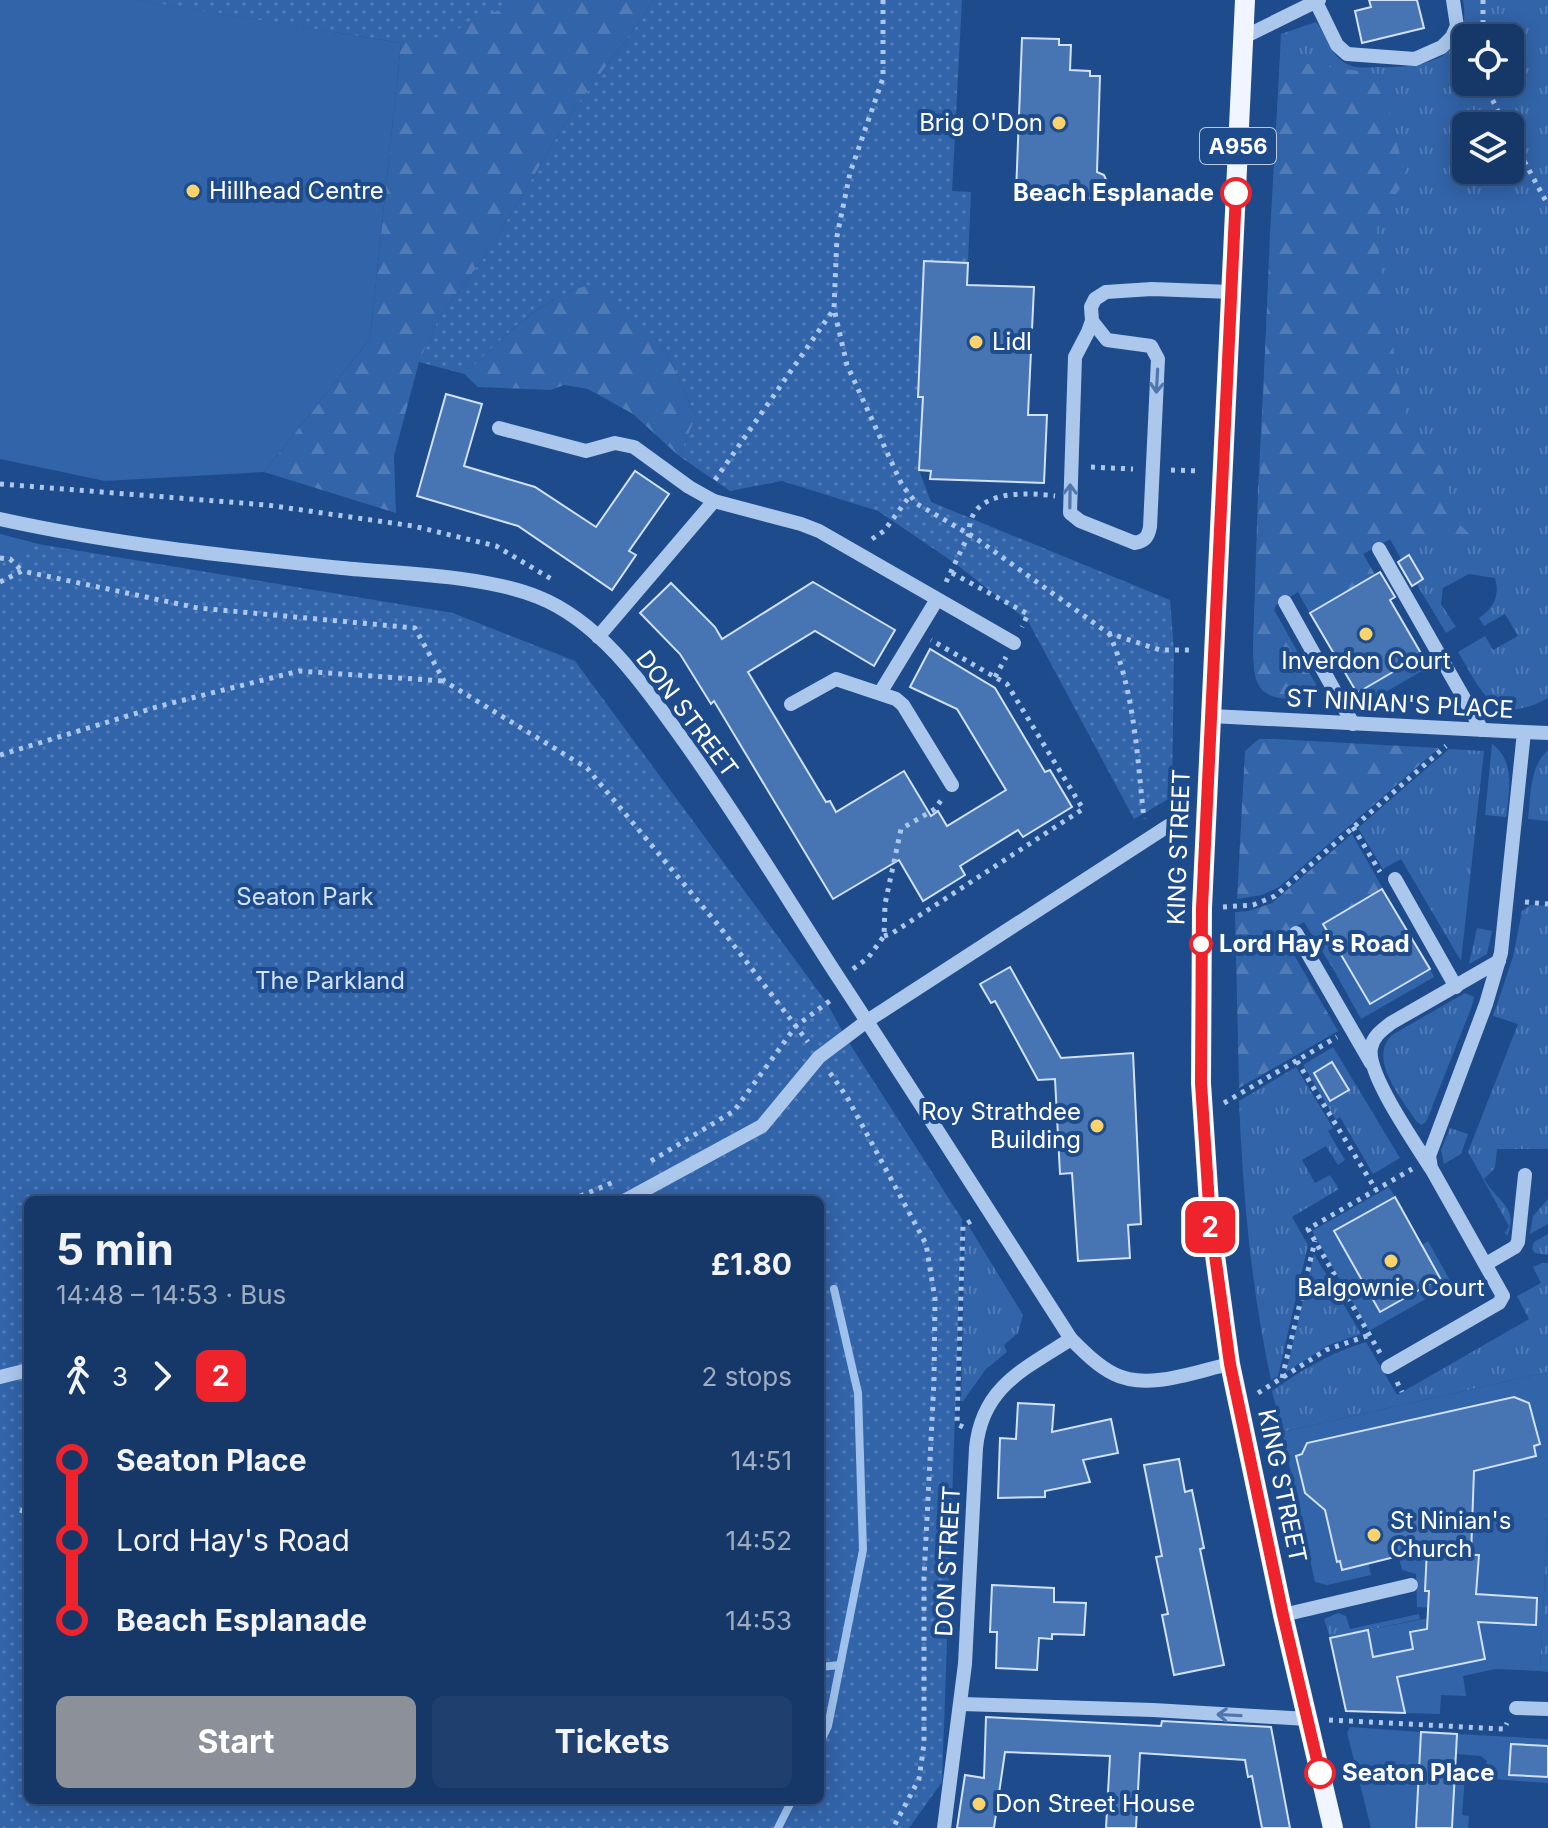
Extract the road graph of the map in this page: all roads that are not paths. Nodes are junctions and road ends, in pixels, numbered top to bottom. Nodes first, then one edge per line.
1 (1245, 0) edge
2 (1453, 0) edge
3 (1318, 1) edge
4 (1244, 37) junction
5 (1231, 292) junction
6 (1092, 321) junction
7 (499, 428) dead end
8 (714, 501) junction
9 (0, 519) edge
10 (1379, 549) dead end
11 (936, 601) junction
12 (1285, 602) dead end
13 (598, 637) junction
14 (1014, 643) dead end
15 (880, 693) junction
16 (791, 704) dead end
17 (1211, 716) junction
18 (1353, 724) junction
19 (1482, 730) junction
20 (1524, 732) junction
21 (1548, 733) edge
22 (952, 785) road end
23 (1168, 826) dead end
24 (1395, 879) road end
25 (1296, 933) dead end
26 (1499, 961) junction
27 (1456, 987) junction
28 (867, 1021) junction
29 (1373, 1067) junction
30 (1429, 1165) junction
31 (1525, 1175) dead end
32 (633, 1196) edge
33 (1486, 1264) junction
34 (1071, 1339) junction
35 (1230, 1364) junction
36 (1388, 1367) road end
37 (24, 1371) edge
38 (0, 1377) edge
39 (1411, 1585) dead end
40 (1283, 1615) junction
41 (961, 1704) junction
42 (1516, 1708) road end
43 (1548, 1709) edge
44 (1307, 1719) junction
45 (944, 1828) edge
46 (1333, 1828) edge

1 - 4 main road, KING STREET / A956
2 - 3 street
3 - 4 street
4 - 5 main road, KING STREET / A956
5 - 6 street
5 - 17 main road, KING STREET / A956
6 -> 6 street
7 - 8 street
8 - 11 street
8 - 13 street
9 - 13 street, DON STREET
10 - 19 street
11 - 14 street
11 - 15 street
12 - 18 street
13 - 28 street, DON STREET
15 - 16 street
15 - 22 street
17 - 18 street, ST NINIAN'S PLACE
17 - 35 main road, KING STREET / A956
18 - 19 street, ST NINIAN'S PLACE
19 - 20 street, ST NINIAN'S PLACE
20 - 21 street
20 - 26 street, ST NINIAN'S PLACE
23 - 28 street
24 - 27 street
25 - 29 street
26 - 27 street
26 - 30 street, ST NINIAN'S PLACE
27 - 29 street
28 - 32 street
28 - 34 street, DON STREET
29 - 30 street
30 - 33 street
31 - 33 street
33 - 36 street
34 - 35 street, DON STREET
34 - 41 street, DON STREET
35 - 40 main road, KING STREET / A956
37 - 38 street
39 - 40 street
40 - 44 main road, KING STREET / A956
44 -> 41 street
41 - 45 street, DON STREET
42 - 43 street
44 - 46 main road, KING STREET / A956

